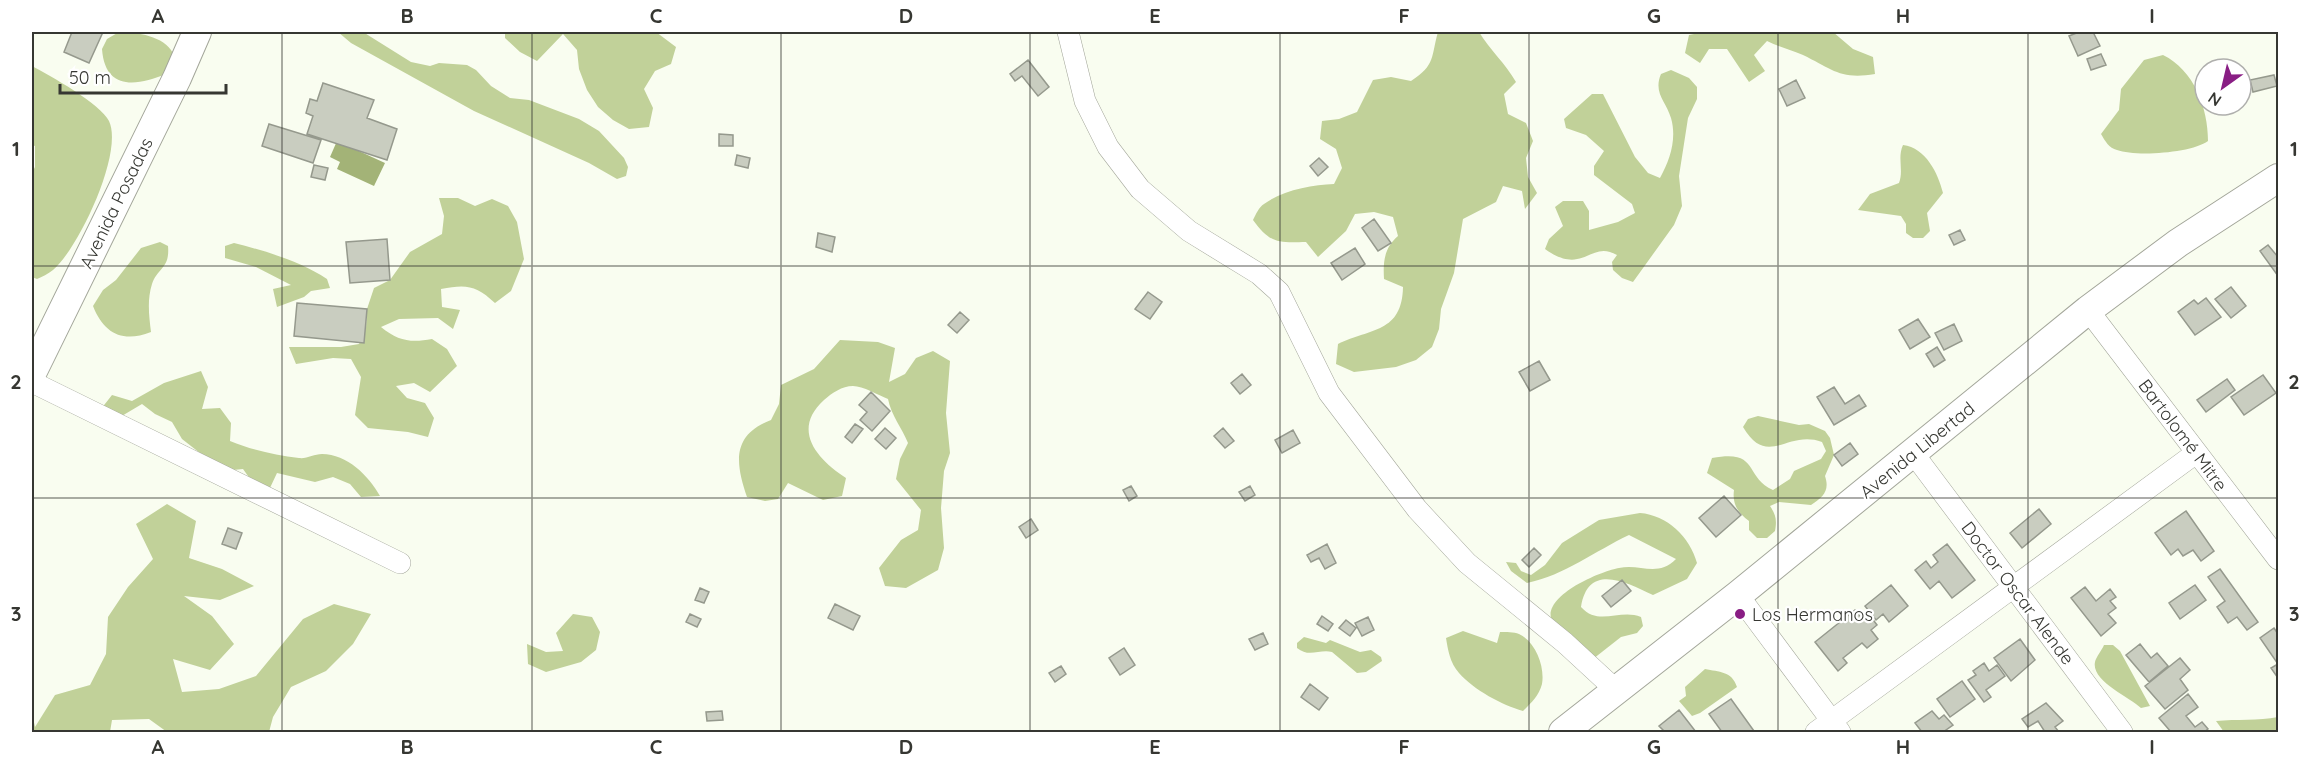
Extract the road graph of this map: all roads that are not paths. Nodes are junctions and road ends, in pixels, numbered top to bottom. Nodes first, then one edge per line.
1 (197, 32) edge
2 (1068, 32) edge
3 (2278, 178) edge
4 (2088, 310) junction
5 (32, 373) edge
6 (32, 382) edge
7 (1913, 453) junction
8 (2196, 453) junction
9 (2278, 559) edge
10 (400, 563) dead end
11 (2014, 586) junction
12 (1738, 595) junction
13 (1617, 690) junction
14 (1829, 729) edge
15 (1565, 732) edge
16 (2122, 732) edge

1 - 5 main road, Avenida Posadas
2 - 13 street
3 - 4 main road, Avenida Libertad
4 - 7 main road, Avenida Libertad
4 - 8 street, Bartolomé Mitre
6 - 10 street
7 - 11 street, Doctor Oscar Alende
7 - 12 main road, Avenida Libertad
8 - 9 street, Bartolomé Mitre
8 - 11 street
11 - 14 street
11 - 16 street, Doctor Oscar Alende
12 - 13 main road, Avenida Libertad
12 - 14 street
13 - 15 main road, Avenida Libertad

